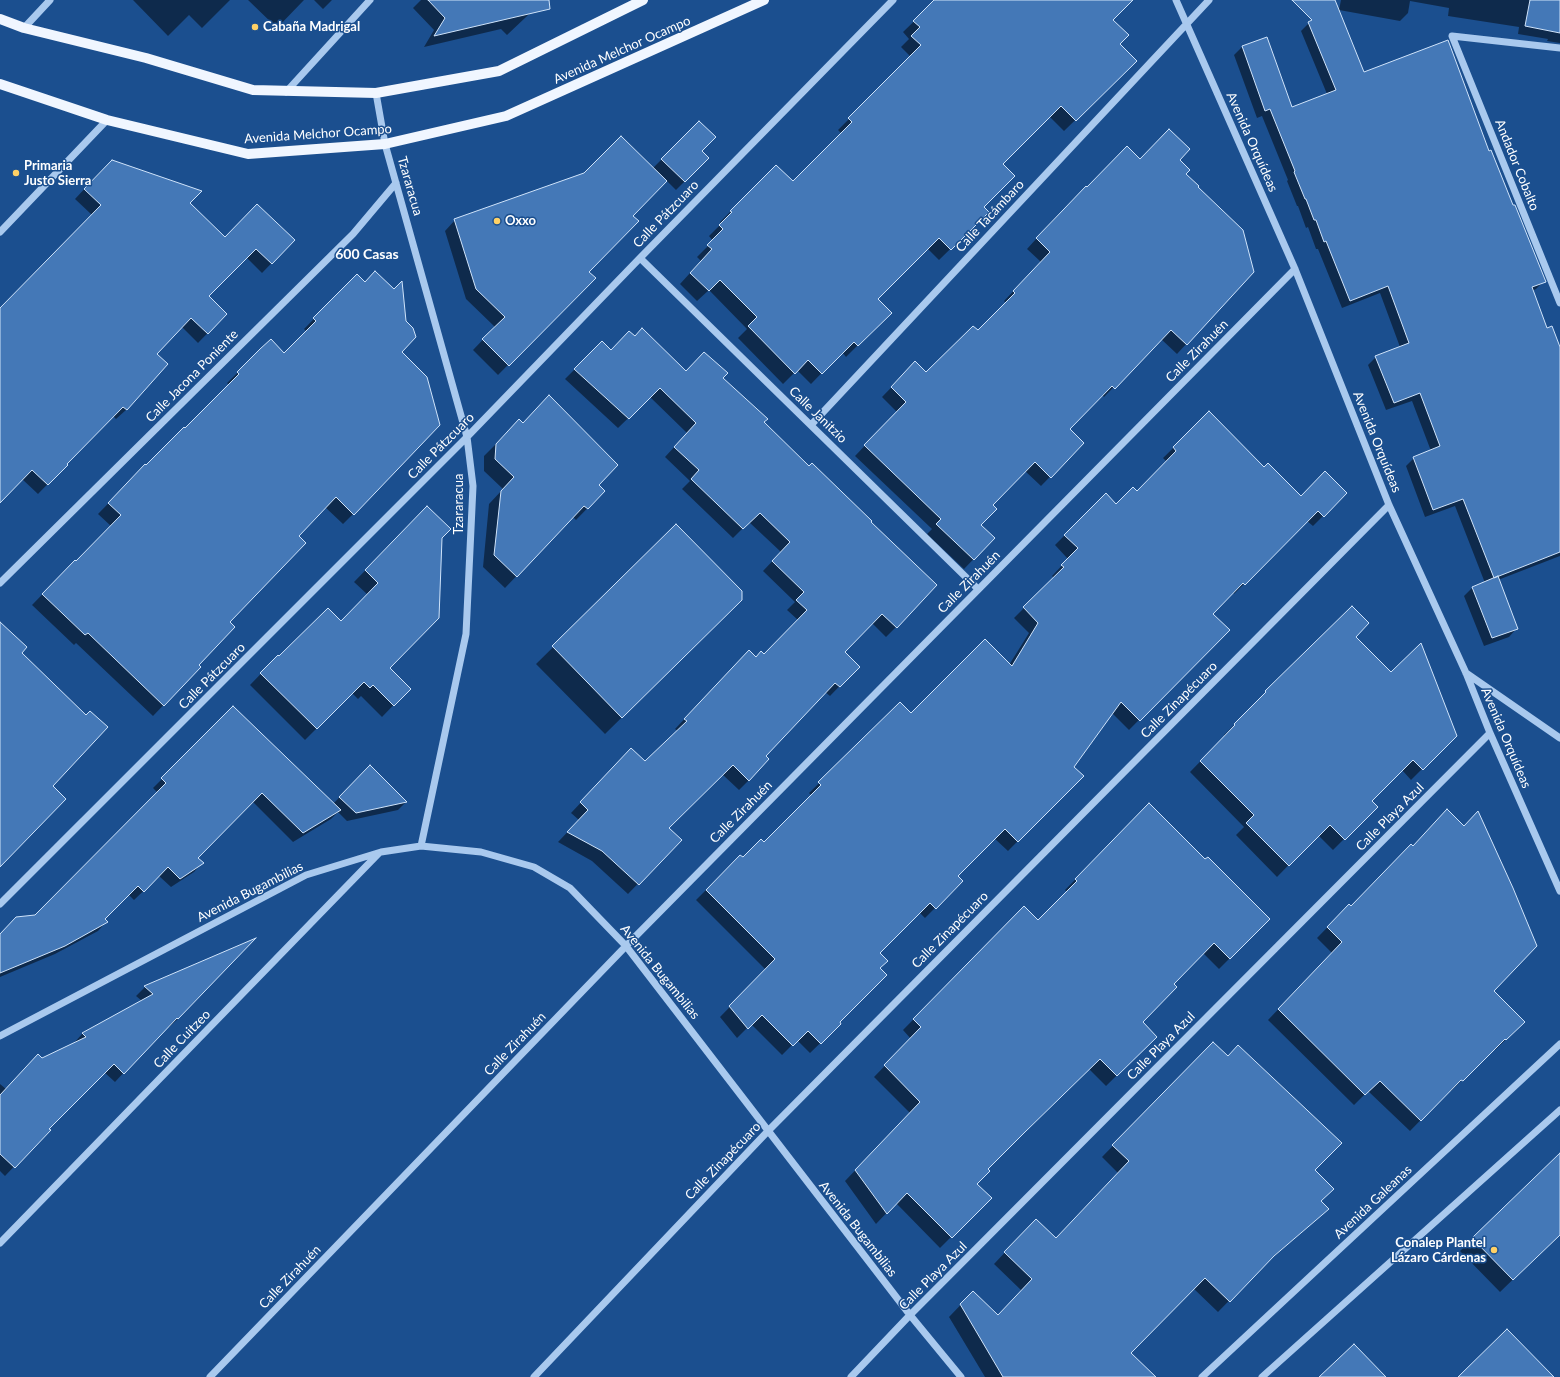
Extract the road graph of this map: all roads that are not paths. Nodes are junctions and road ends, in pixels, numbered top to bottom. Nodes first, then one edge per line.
1 (50, 0) edge
2 (370, 0) edge
3 (643, 0) edge
4 (764, 0) edge
5 (893, 0) edge
6 (1176, 0) edge
7 (1209, 0) edge
8 (0, 19) edge
9 (1186, 23) junction
10 (24, 28) junction
11 (1560, 48) edge
12 (0, 84) edge
13 (286, 92) junction
14 (376, 94) junction
15 (107, 120) junction
16 (385, 144) junction
17 (396, 183) junction
18 (0, 232) edge
19 (640, 258) junction
20 (1295, 269) junction
21 (1560, 303) edge
22 (811, 425) junction
23 (467, 437) junction
24 (1389, 505) junction
25 (0, 583) edge
26 (978, 589) junction
27 (1466, 673) junction
28 (1490, 734) junction
29 (1560, 738) edge
30 (421, 846) junction
31 (381, 852) junction
32 (1560, 891) edge
33 (0, 904) edge
34 (626, 946) junction
35 (0, 1036) edge
36 (1560, 1044) edge
37 (1560, 1110) edge
38 (768, 1131) junction
39 (0, 1243) edge
40 (910, 1315) junction
41 (210, 1377) edge
42 (534, 1377) edge
43 (851, 1377) edge
44 (961, 1377) edge
45 (1202, 1377) edge
46 (1262, 1377) edge

1 - 10 street
2 - 13 street
3 - 14 main road
4 - 16 main road, Avenida Melchor Ocampo
5 - 19 street, Calle Pátzcuaro
6 - 9 street, Avenida Orquídeas
7 - 9 street, Calle Tacámbaro
8 - 10 main road
9 - 20 street, Avenida Orquídeas
9 - 22 street, Calle Tacámbaro
10 - 13 main road
11 - 21 street, Andador Cobalto
12 - 15 main road, Avenida Melchor Ocampo
13 - 14 main road
14 - 16 street, Tzararacua
15 - 16 main road, Avenida Melchor Ocampo
15 - 18 street
16 - 17 street, Tzararacua
17 - 23 street, Tzararacua
17 - 25 street, Calle Jacona Poniente
19 - 22 street, Calle Janitzio
19 - 23 street, Calle Pátzcuaro
20 - 24 street, Avenida Orquídeas
20 - 26 street, Calle Zirahuén
22 - 26 street, Calle Janitzio
23 - 30 street, Tzararacua
23 - 33 street, Calle Pátzcuaro
24 - 27 street, Avenida Orquídeas
24 - 38 street, Calle Zinapécuaro
26 - 34 street, Calle Zirahuén
27 - 28 street, Avenida Orquídeas
27 - 29 street
28 - 32 street, Avenida Orquídeas
28 - 40 street, Calle Playa Azul
30 - 31 street, Avenida Bugambilias
30 - 34 street, Avenida Bugambilias
31 - 35 street, Avenida Bugambilias
31 - 39 street, Calle Cuitzeo
34 - 38 street, Avenida Bugambilias
34 - 41 street, Calle Zirahuén
36 - 45 street, Avenida Galeanas
37 - 46 street
38 - 40 street, Avenida Bugambilias
38 - 42 street, Calle Zinapécuaro
40 - 43 street, Calle Playa Azul
40 - 44 street, Avenida Bugambilias

